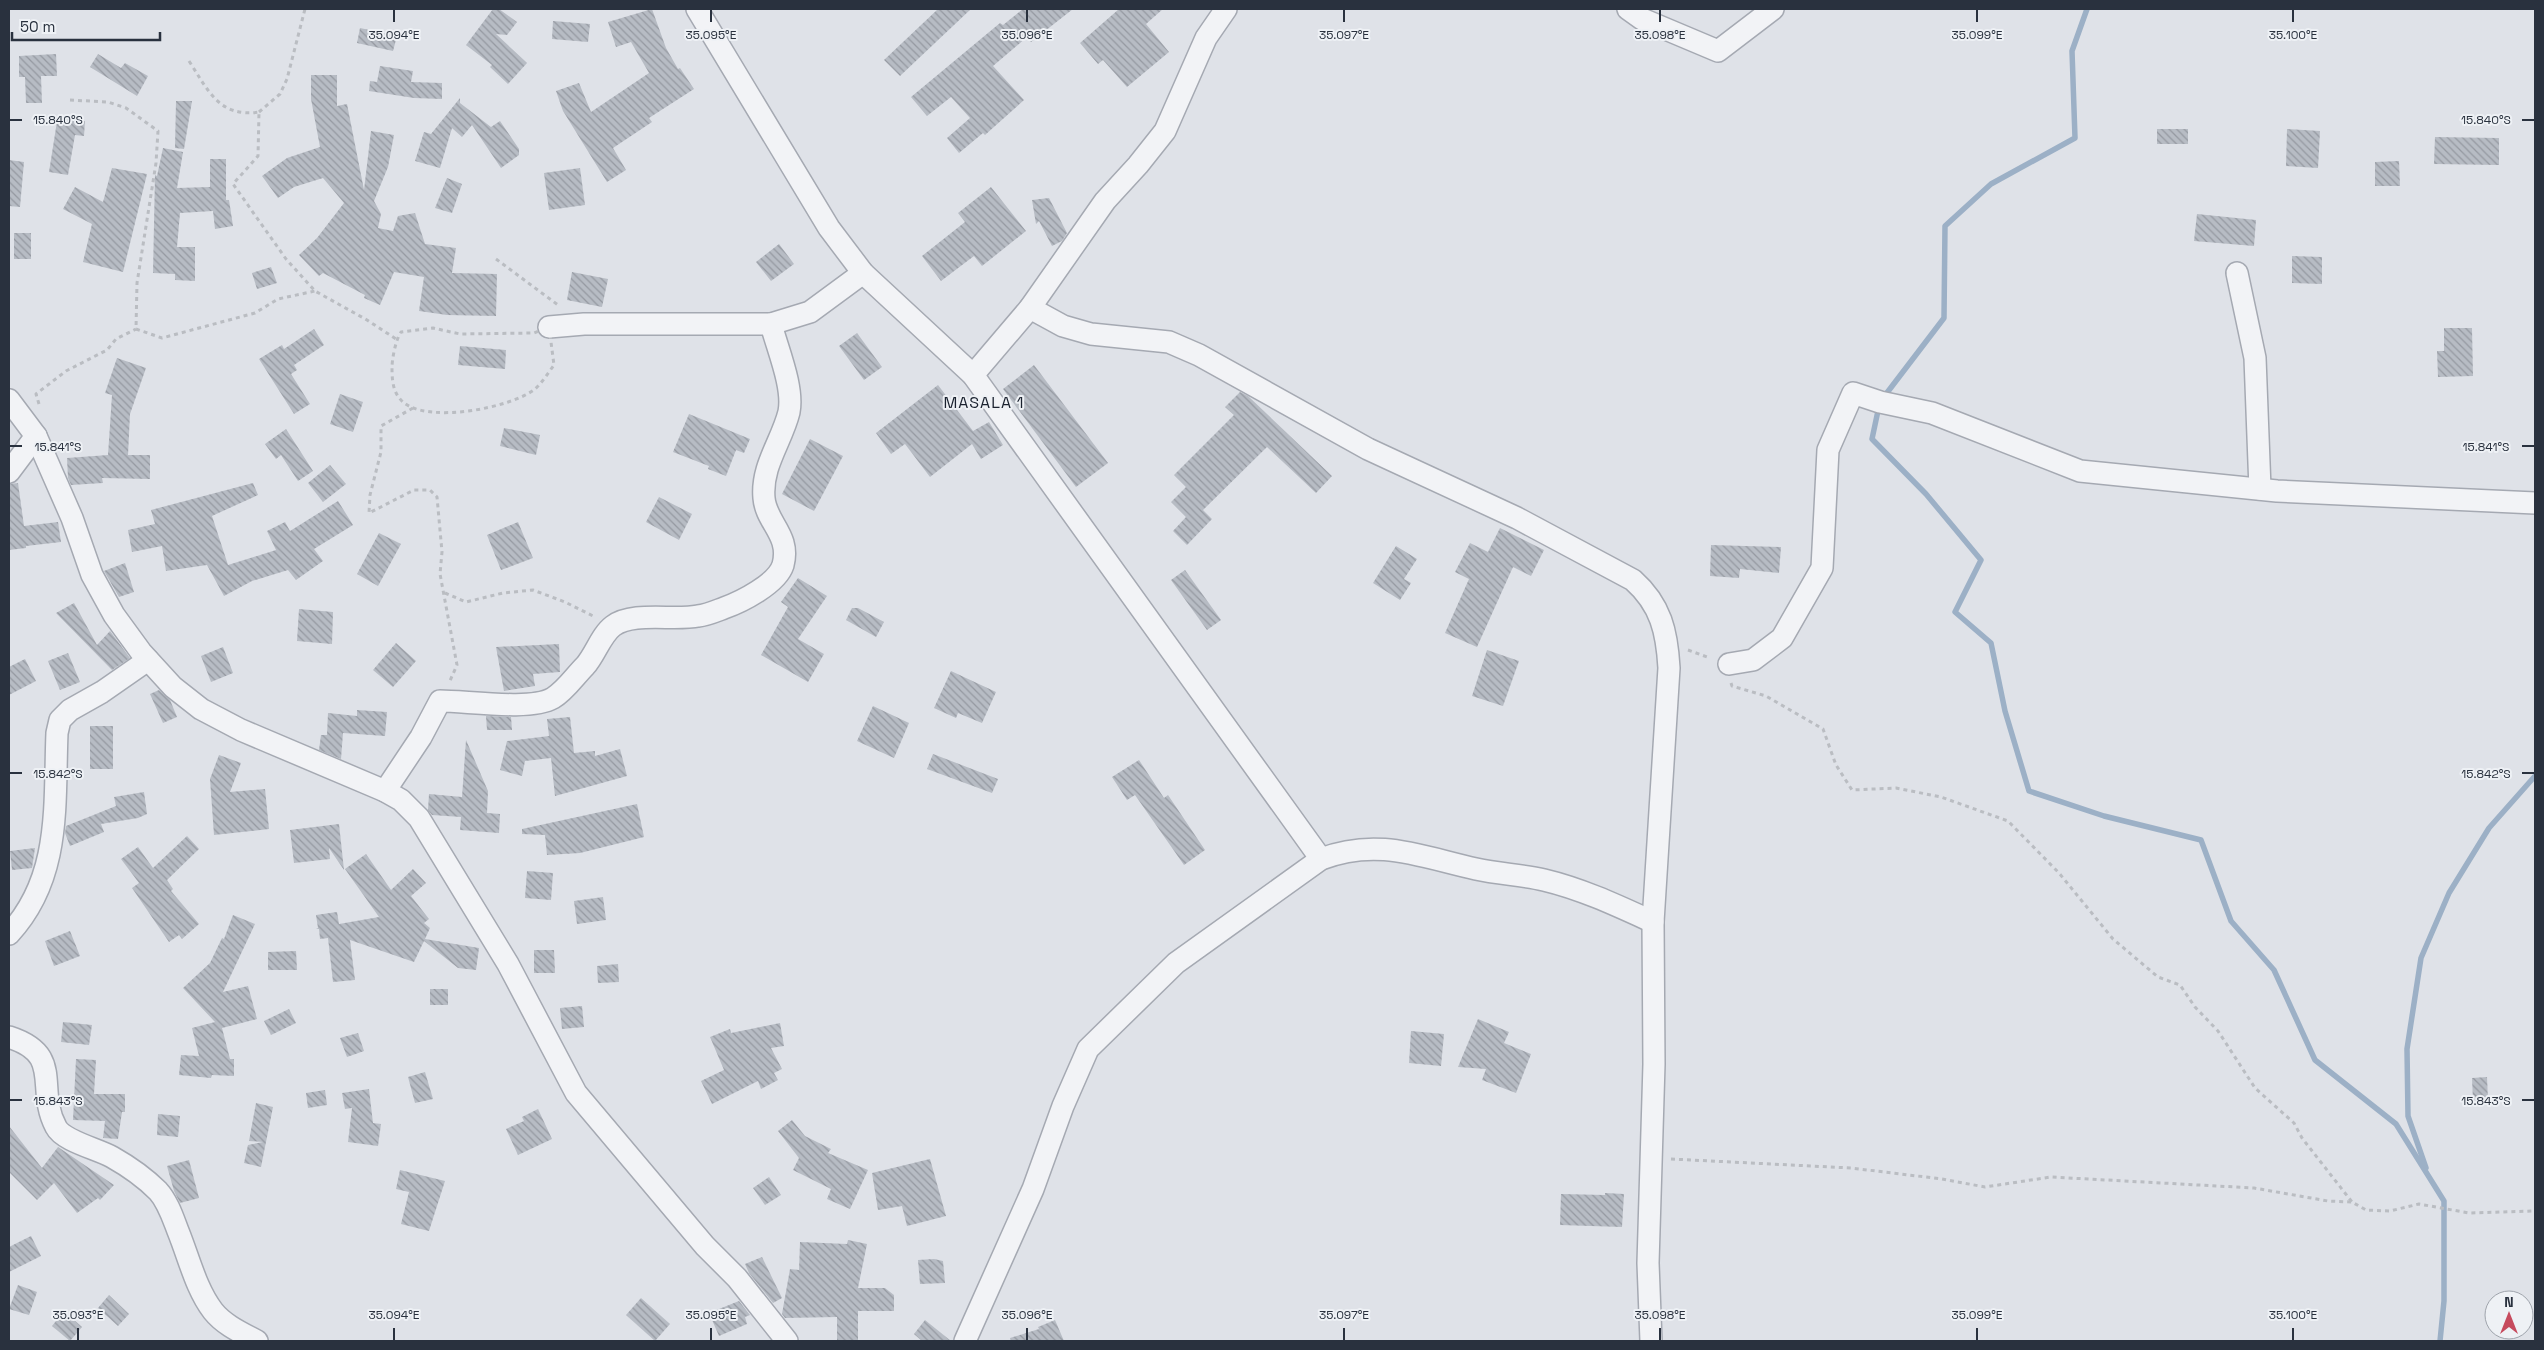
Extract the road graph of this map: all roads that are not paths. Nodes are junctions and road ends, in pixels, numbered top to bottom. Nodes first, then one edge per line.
1 (697, 9) edge
2 (1226, 9) edge
3 (1628, 9) edge
4 (1773, 9) edge
5 (863, 272) junction
6 (2237, 274) dead end
7 (1030, 308) junction
8 (772, 324) junction
9 (549, 327) road end
10 (973, 374) junction
11 (9, 400) edge
12 (36, 436) junction
13 (9, 472) edge
14 (2260, 489) junction
15 (2535, 503) edge
16 (148, 660) junction
17 (1730, 664) road end
18 (385, 791) junction
19 (1321, 859) junction
20 (1653, 922) junction
21 (9, 934) edge
22 (9, 1037) edge
23 (776, 1338) edge
24 (257, 1341) edge
25 (965, 1341) edge
26 (1651, 1341) edge

1 - 5 street
2 - 7 street
3 - 4 street
5 - 8 street
5 - 10 street
6 - 14 street
7 - 10 street
7 - 20 street
8 - 9 street
8 - 18 street
10 - 19 street
11 - 12 street
12 - 13 street
12 - 16 street
14 - 15 street
14 - 17 street
16 - 18 street
16 - 21 street
18 - 23 street
19 - 20 street
19 - 25 street
20 - 26 street
22 - 24 street

